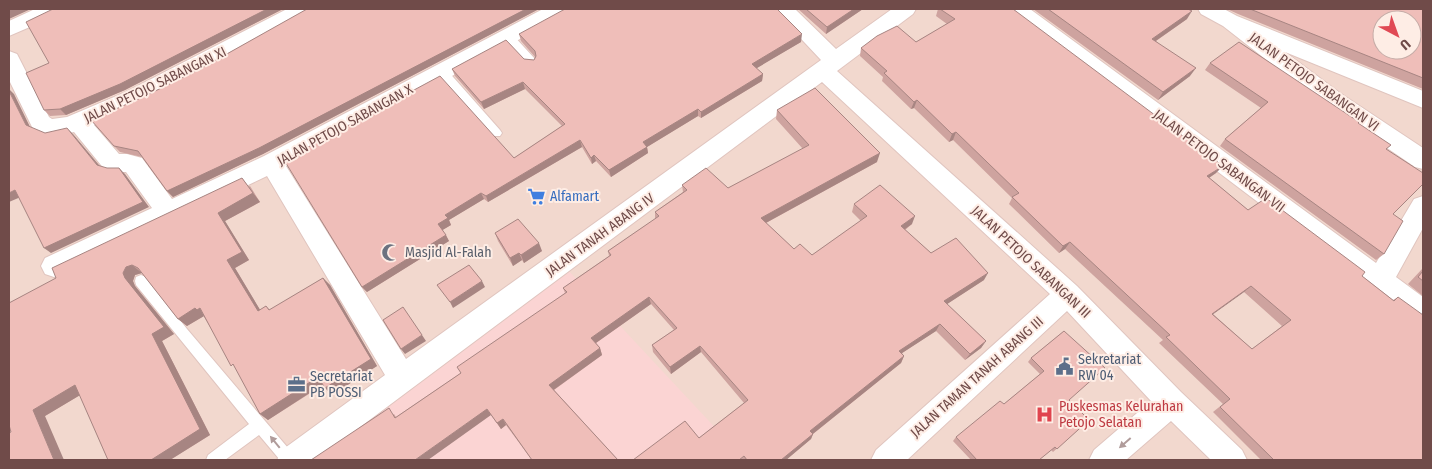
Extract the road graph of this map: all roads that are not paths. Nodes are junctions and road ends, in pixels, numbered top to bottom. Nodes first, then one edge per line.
1 (53, 9) edge
2 (303, 9) edge
3 (559, 9) edge
4 (783, 9) edge
5 (906, 9) edge
6 (1016, 9) edge
7 (1208, 9) edge
8 (1230, 21) junction
9 (9, 30) edge
10 (508, 37) junction
11 (9, 59) edge
12 (531, 62) edge
13 (830, 66) junction
14 (442, 72) junction
15 (1423, 100) edge
16 (79, 122) junction
17 (496, 133) dead end
18 (1423, 160) edge
19 (272, 163) junction
20 (1423, 206) edge
21 (168, 212) junction
22 (54, 266) edge
23 (1380, 280) junction
24 (141, 281) edge
25 (1068, 294) junction
26 (1423, 312) edge
27 (404, 378) junction
28 (1171, 402) junction
29 (260, 425) junction
30 (213, 460) edge
31 (290, 460) edge
32 (886, 460) edge
33 (1104, 460) edge
34 (1232, 460) edge

1 - 9 street
2 - 16 street, JALAN PETOJO SABANGAN XI
3 - 10 street, JALAN PETOJO SABANGAN X
4 - 13 street, JALAN PETOJO SABANGAN III
5 - 13 street, JALAN TANAH ABANG IV
6 - 23 street, JALAN PETOJO SABANGAN VII
7 - 8 street, JALAN PETOJO SABANGAN VI
8 - 15 street, JALAN PETOJO SABANGAN VI
8 - 18 street, JALAN PETOJO SABANGAN VI
10 - 12 lane
10 - 14 street, JALAN PETOJO SABANGAN X
11 - 16 street, JALAN PETOJO SABANGAN XI
13 - 25 street, JALAN PETOJO SABANGAN III
13 - 27 street, JALAN TANAH ABANG IV
14 - 17 lane
14 - 19 street, JALAN PETOJO SABANGAN X
16 - 21 street
19 - 21 street
19 - 27 street, JALAN PETOJO SABANGAN X
20 - 23 street
21 - 22 street
23 - 26 street, JALAN PETOJO SABANGAN VII
24 - 29 lane
25 - 28 street, JALAN PETOJO SABANGAN III
25 - 32 street, JALAN TAMAN TANAH ABANG III
27 - 31 street, JALAN TANAH ABANG IV
28 -> 33 street
28 - 34 street, JALAN PETOJO SABANGAN III
29 - 30 lane
31 -> 29 lane

